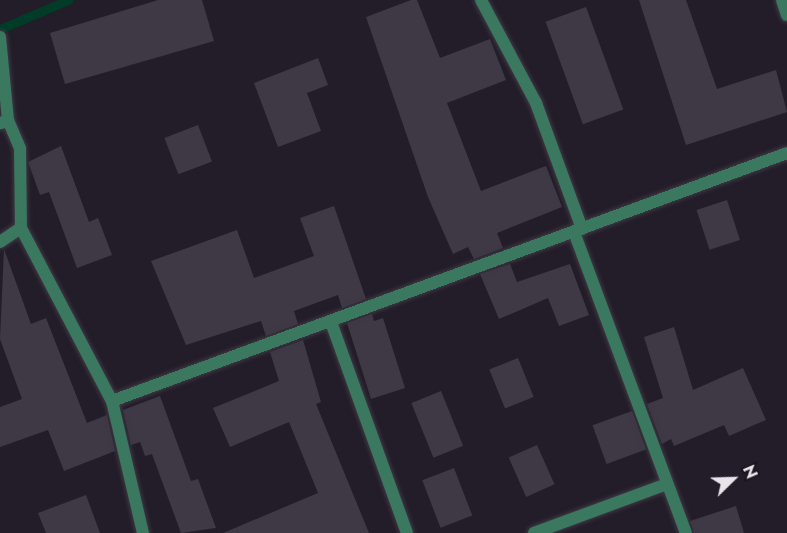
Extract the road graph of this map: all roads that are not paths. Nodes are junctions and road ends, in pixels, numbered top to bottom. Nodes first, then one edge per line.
1 (482, 0) edge
2 (782, 0) edge
3 (787, 15) edge
4 (0, 38) edge
5 (4, 122) edge
6 (787, 153) edge
7 (21, 228) junction
8 (578, 230) junction
9 (0, 242) edge
10 (331, 322) junction
11 (112, 401) junction
12 (667, 484) junction
13 (143, 533) edge
14 (406, 533) edge
15 (534, 533) edge
16 (686, 533) edge

1 - 8 street
2 - 3 street
4 - 5 street
5 - 7 street
6 - 8 street
7 - 9 street
7 - 11 street
8 - 10 street
8 - 12 street
10 - 11 street
10 - 14 street
11 - 13 street
12 - 15 street
12 - 16 street

